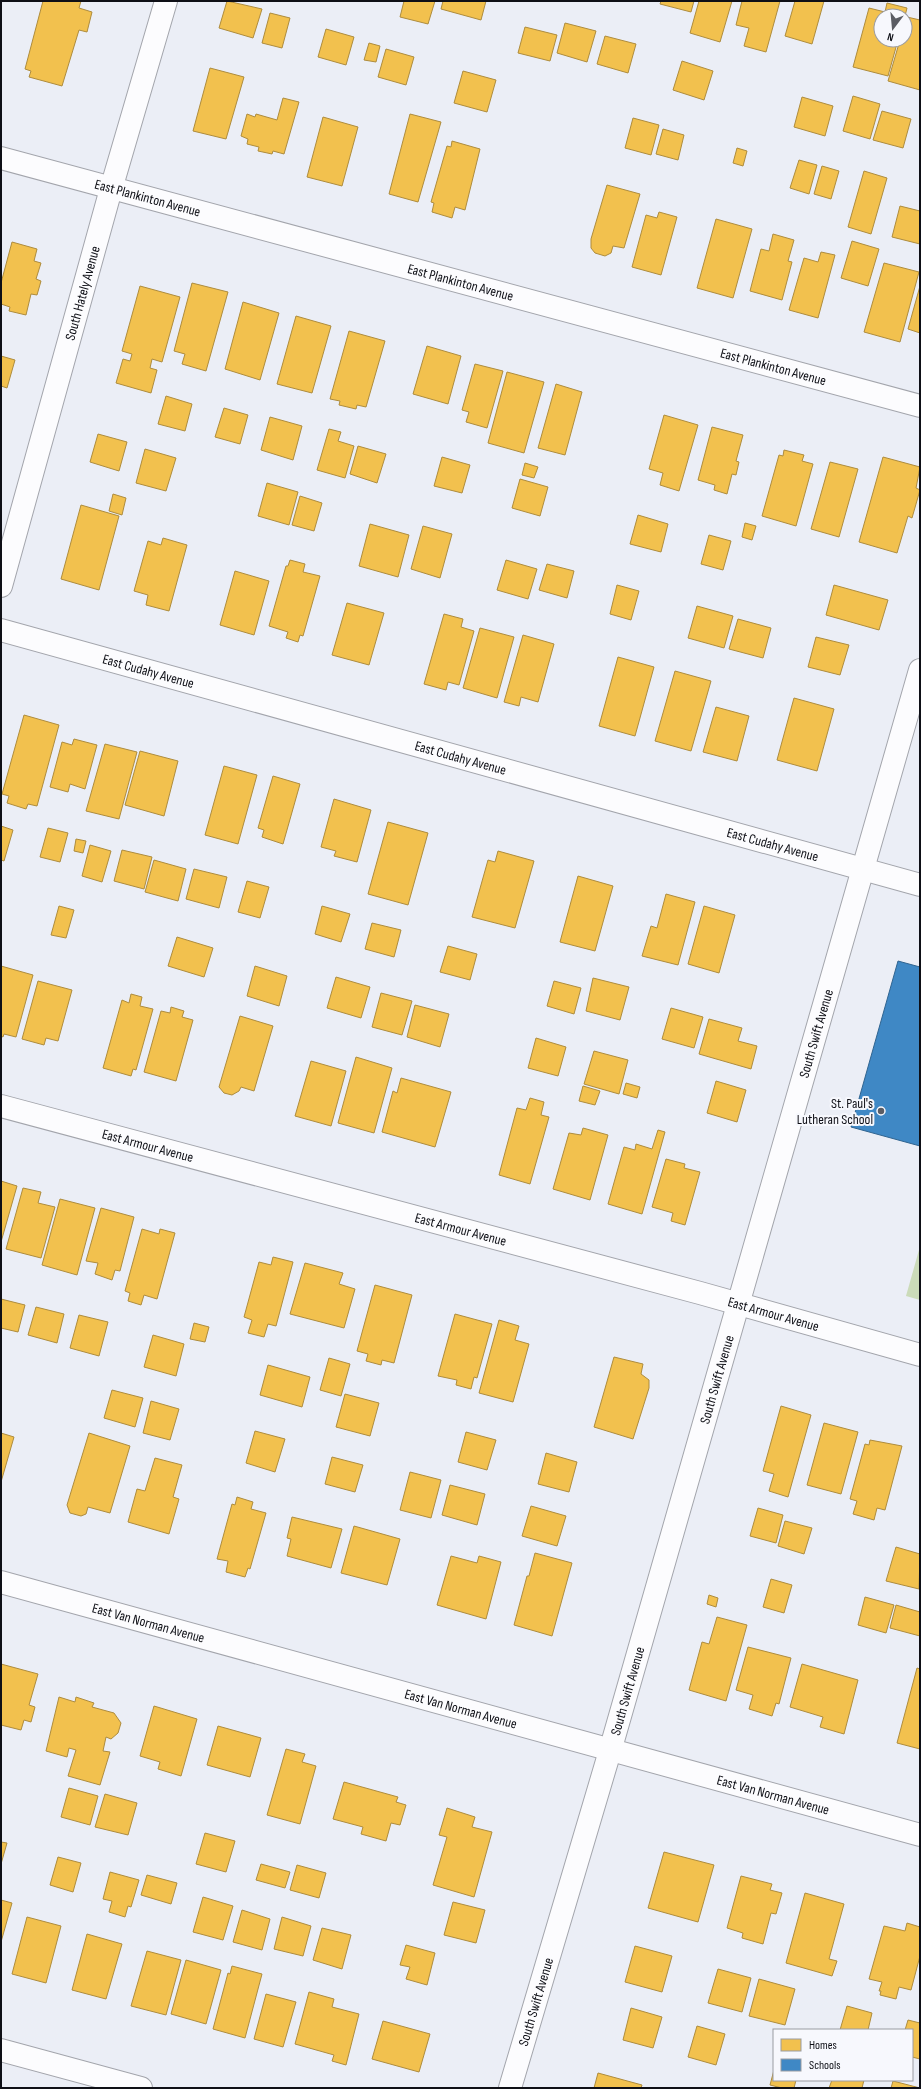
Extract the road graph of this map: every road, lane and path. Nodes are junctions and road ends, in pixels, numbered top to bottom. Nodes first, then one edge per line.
1 (166, 1) edge
2 (1, 158) edge
3 (111, 189) junction
4 (920, 406) edge
5 (1, 586) edge
6 (1, 630) edge
7 (920, 670) edge
8 (863, 870) junction
9 (920, 885) edge
10 (1, 1106) edge
11 (738, 1304) junction
12 (920, 1355) edge
13 (1, 1582) edge
14 (610, 1751) junction
15 (920, 1835) edge
16 (1, 2050) edge
17 (141, 2088) edge
18 (510, 2088) edge

1 - 3 street, South Hately Avenue
2 - 3 street, East Plankinton Avenue
3 - 4 street, East Plankinton Avenue
3 - 5 street, South Hately Avenue
6 - 8 street, East Cudahy Avenue
7 - 8 street, South Swift Avenue
8 - 9 street, East Cudahy Avenue
8 - 11 street, South Swift Avenue
10 - 11 street, East Armour Avenue
11 - 12 street, East Armour Avenue
11 - 14 street, South Swift Avenue
13 - 14 street, East Van Norman Avenue
14 - 15 street, East Van Norman Avenue
14 - 18 street, South Swift Avenue
16 - 17 street

